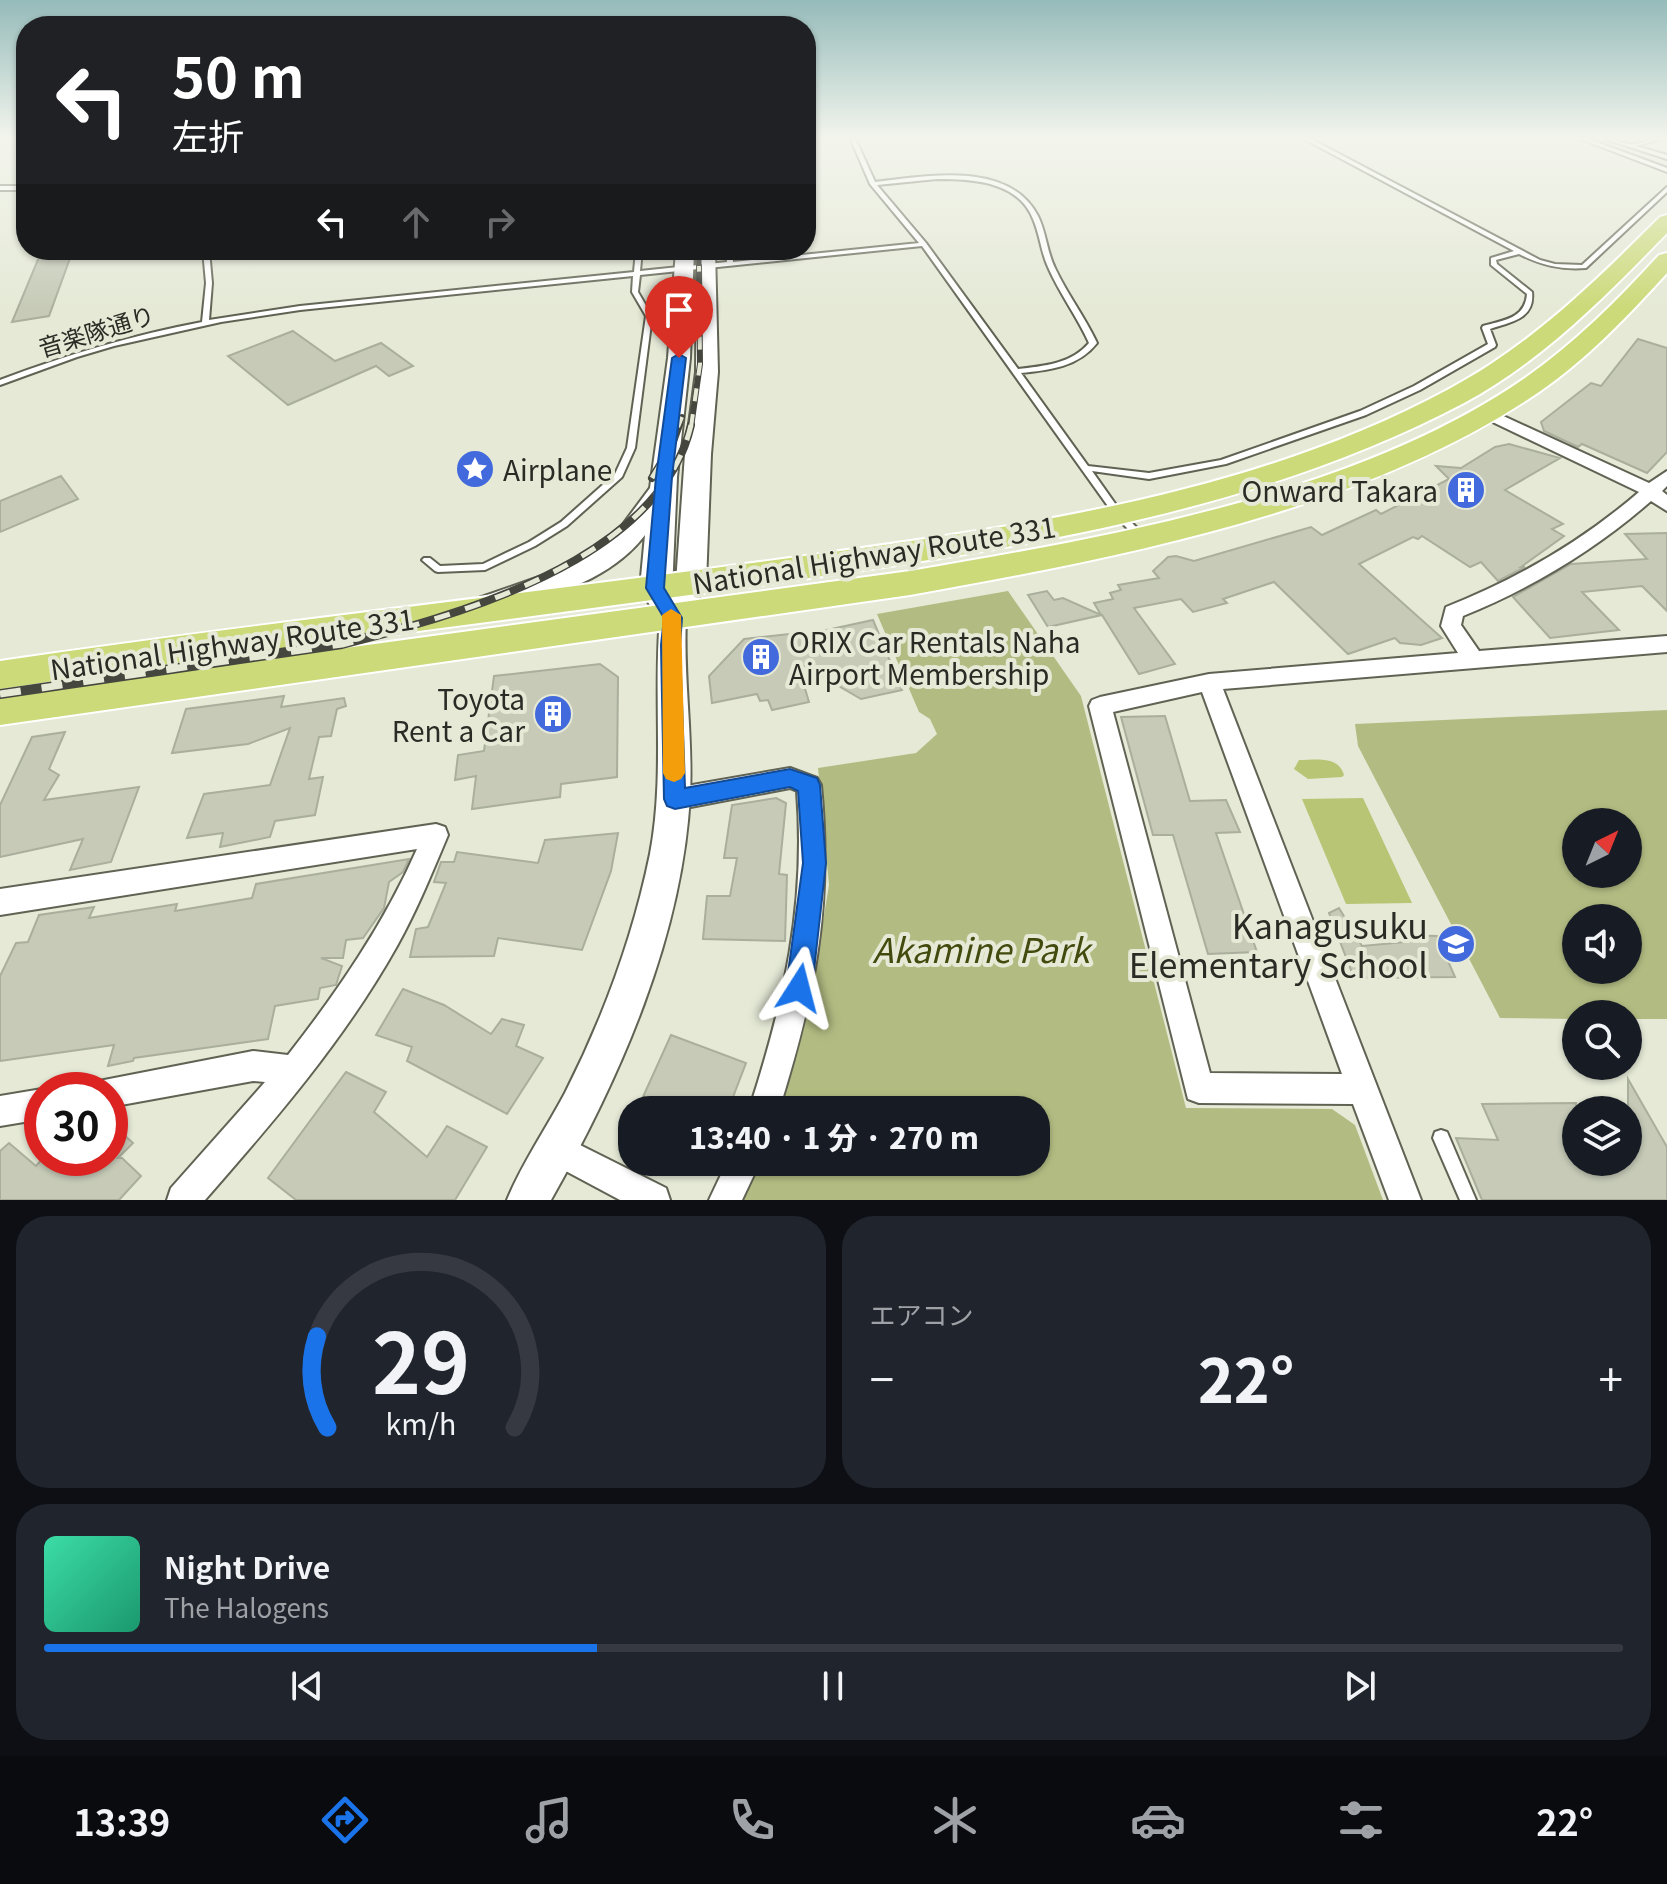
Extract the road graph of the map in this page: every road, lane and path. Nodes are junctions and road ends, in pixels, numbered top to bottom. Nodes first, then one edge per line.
1 (883, 196) edge
2 (1019, 196) edge
3 (1413, 196) edge
4 (1660, 196) edge
5 (1667, 221) edge
6 (924, 244) junction
7 (816, 252) edge
8 (1518, 252) junction
9 (207, 260) edge
10 (638, 260) edge
11 (702, 260) edge
12 (1667, 260) edge
13 (636, 274) junction
14 (205, 321) junction
15 (1015, 372) junction
16 (0, 383) edge
17 (1486, 413) junction
18 (1086, 468) junction
19 (1667, 476) edge
20 (664, 477) junction
21 (1651, 491) junction
22 (1667, 505) edge
23 (1130, 526) junction
24 (427, 560) dead end
25 (691, 583) junction
26 (664, 603) junction
27 (481, 610) junction
28 (1667, 644) edge
29 (1473, 660) junction
30 (0, 675) edge
31 (1209, 682) junction
32 (0, 710) edge
33 (675, 799) junction
34 (0, 902) edge
35 (295, 1071) junction
36 (128, 1089) edge
37 (1363, 1089) junction
38 (768, 1096) edge
39 (24, 1107) edge
40 (0, 1111) edge
41 (1441, 1138) dead end
42 (558, 1150) junction
43 (737, 1176) edge
44 (183, 1200) edge
45 (528, 1200) edge
46 (654, 1200) edge
47 (725, 1200) edge
48 (1405, 1200) edge
49 (1468, 1200) edge

1 - 6 lane
2 - 15 lane
3 - 8 lane
4 - 8 lane
5 - 23 highway, National Highway Route 331
6 - 7 lane, 音楽隊通り
6 - 15 lane
8 - 18 lane
9 - 14 lane
10 - 13 lane
11 - 13 lane, 音楽隊通り
11 - 20 main road
11 - 25 main road
12 - 17 highway, National Highway Route 331
13 - 14 lane, 音楽隊通り
13 - 24 lane
14 - 16 lane, 音楽隊通り
15 - 18 lane
17 - 21 street
17 - 23 highway, National Highway Route 331
18 - 23 lane
19 - 21 street
20 - 26 main road
20 - 27 main road
21 - 22 street
21 - 29 street
23 - 25 highway, National Highway Route 331
23 - 26 highway, National Highway Route 331
25 - 26 highway, National Highway Route 331
26 - 27 highway, National Highway Route 331
26 - 32 highway, National Highway Route 331
26 - 33 street
27 - 30 highway, National Highway Route 331
28 - 29 street
29 - 31 street
31 - 37 street
31 - 37 street
33 - 38 street
33 - 42 street
34 - 35 street
35 - 36 street
35 - 44 street
37 - 48 street
39 - 40 street
41 - 49 lane
42 - 45 street
42 - 46 street
43 - 47 street

